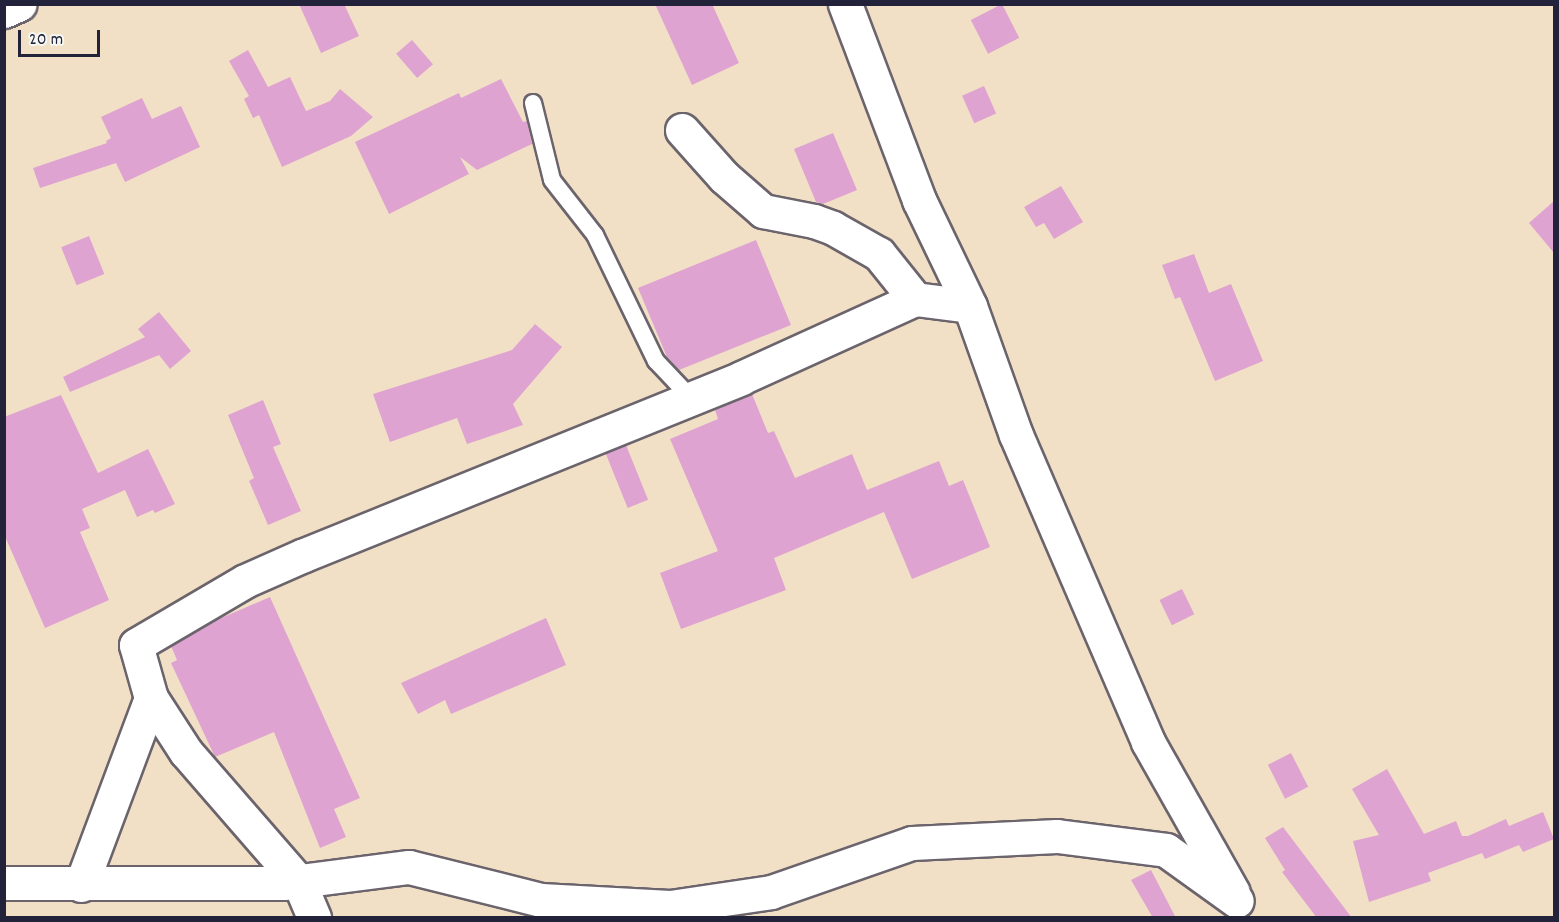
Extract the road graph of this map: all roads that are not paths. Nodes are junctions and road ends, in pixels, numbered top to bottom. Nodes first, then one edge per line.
1 (20, 4) edge
2 (845, 4) edge
3 (4, 11) edge
4 (533, 104) dead end
5 (682, 130) dead end
6 (915, 299) junction
7 (970, 306) junction
8 (691, 398) junction
9 (151, 698) junction
10 (298, 882) junction
11 (4, 883) edge
12 (81, 885) junction
13 (1242, 909) edge
14 (594, 910) edge
15 (667, 912) edge
16 (314, 918) edge

1 - 3 street
2 - 7 street
4 - 8 lane
5 - 6 street
6 - 7 street
6 - 8 street
7 - 13 street
8 - 9 street
9 - 10 street
9 - 12 street
10 - 12 street
10 - 14 street
10 - 16 street
11 - 12 street
13 - 15 street
14 - 15 street

